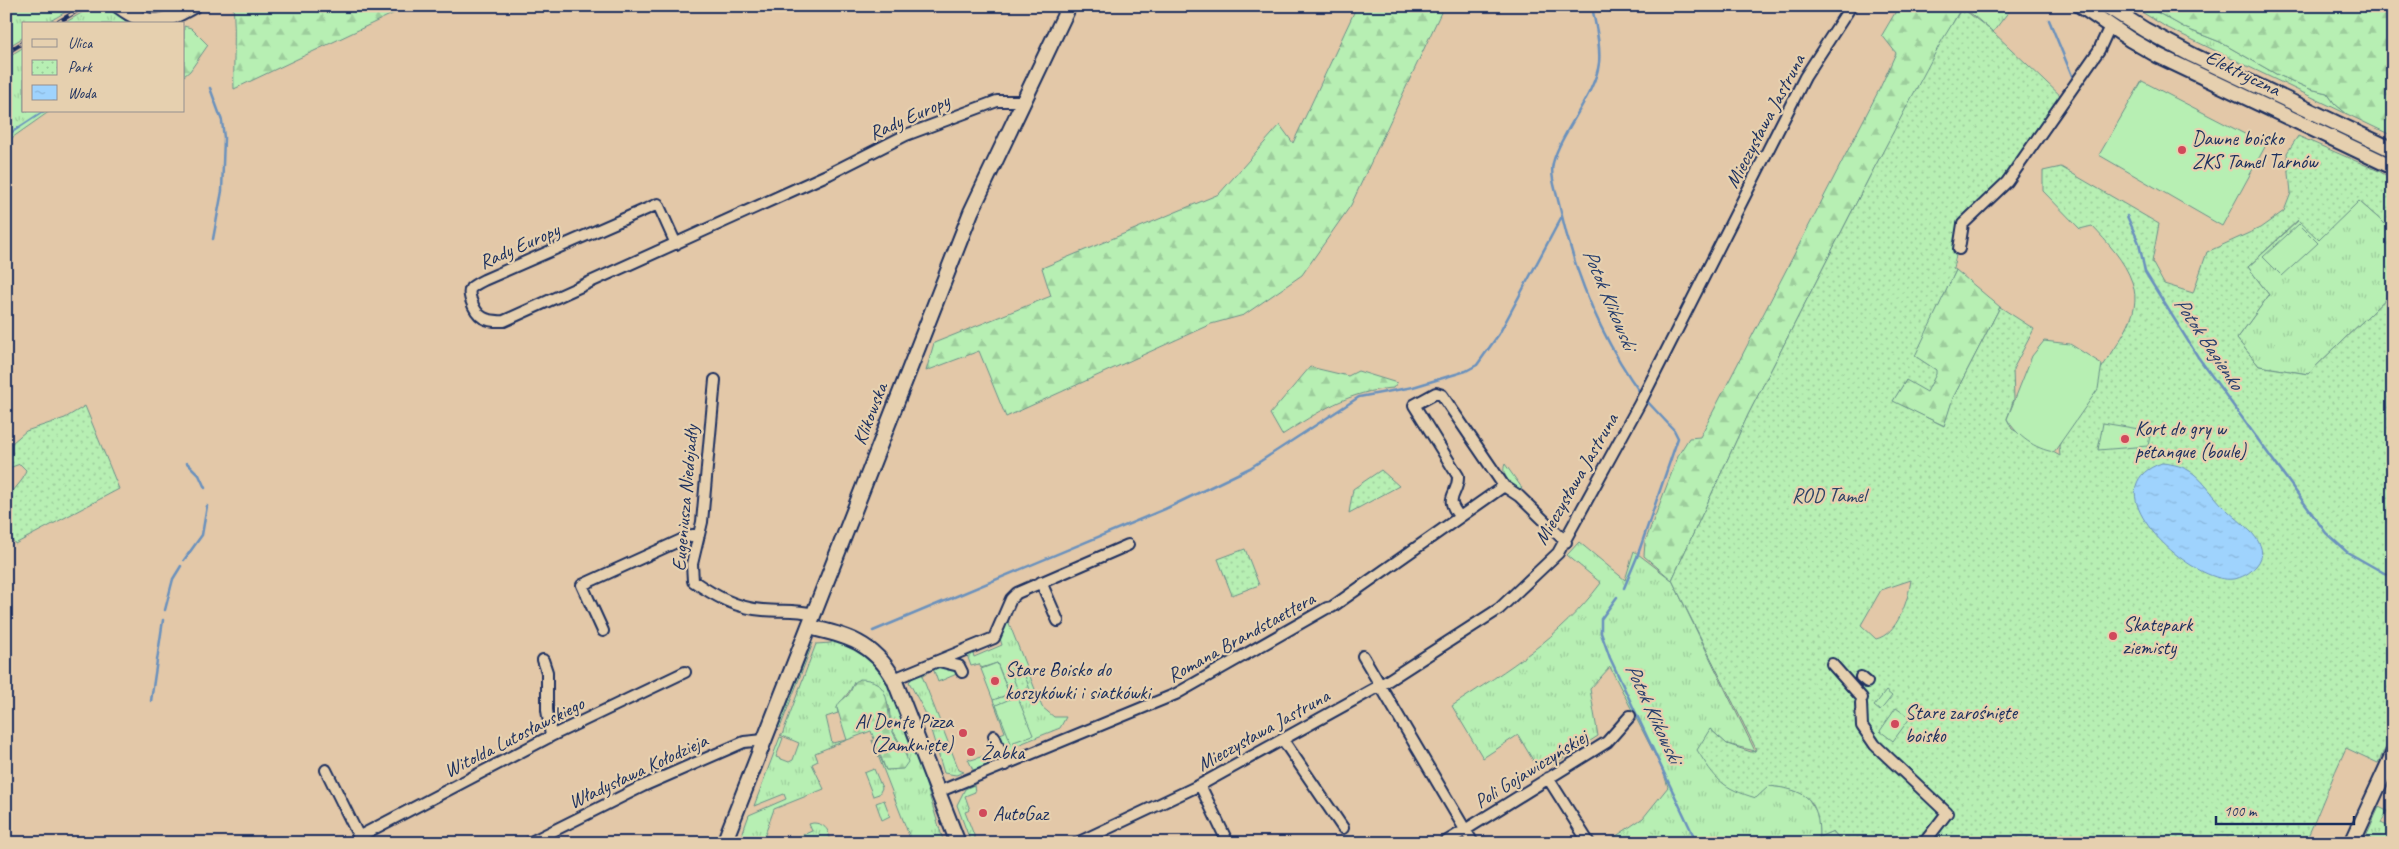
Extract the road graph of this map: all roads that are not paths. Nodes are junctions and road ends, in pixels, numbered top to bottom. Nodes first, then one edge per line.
1 (119, 6) edge
2 (193, 6) edge
3 (1069, 6) edge
4 (1851, 6) edge
5 (2081, 6) edge
6 (2107, 6) edge
7 (2110, 26) junction
8 (1024, 101) junction
9 (2393, 150) edge
10 (2393, 167) edge
11 (676, 244) junction
12 (1959, 249) dead end
13 (715, 380) dead end
14 (1504, 486) junction
15 (1460, 517) junction
16 (699, 535) junction
17 (1566, 542) junction
18 (1128, 545) dead end
19 (1041, 582) junction
20 (811, 620) junction
21 (1058, 621) dead end
22 (603, 631) dead end
23 (957, 653) junction
24 (1364, 656) dead end
25 (543, 660) dead end
26 (939, 661) junction
27 (1832, 664) dead end
28 (685, 672) dead end
29 (894, 678) junction
30 (1381, 685) junction
31 (1630, 716) dead end
32 (551, 736) junction
33 (991, 737) dead end
34 (764, 740) junction
35 (1283, 740) junction
36 (2393, 754) edge
37 (1003, 766) junction
38 (326, 770) dead end
39 (1548, 778) junction
40 (1200, 785) junction
41 (938, 792) junction
42 (1343, 828) dead end
43 (1466, 830) junction
44 (361, 840) edge
45 (529, 843) edge
46 (724, 843) edge
47 (958, 843) edge
48 (1077, 843) edge
49 (1228, 843) edge
50 (1444, 843) edge
51 (1473, 843) edge
52 (1588, 843) edge
53 (1924, 843) edge
54 (2352, 843) edge

1 - 2 street
3 - 8 street, Klikowska
4 - 17 street, Mieczysława Jastruna
5 - 7 street, Elektryczna
6 - 9 street, Elektryczna
7 - 10 street, Elektryczna
7 - 12 street
8 - 11 street, Rady Europy
8 - 20 street, Klikowska
11 - 11 street, Rady Europy
13 - 16 street, Eugeniusza Niedojadły
14 - 15 street, Romana Brandstaettera
14 - 15 street
14 - 17 street
15 - 37 street, Romana Brandstaettera
16 - 20 street, Eugeniusza Niedojadły
16 - 22 street
17 - 30 street, Mieczysława Jastruna
18 - 19 street
19 - 21 street
19 - 23 street
20 - 29 street
20 - 34 street, Klikowska
23 - 26 street
23 - 26 street
24 - 30 street
25 - 32 street
26 - 29 street
27 - 53 street
28 - 32 street, Witolda Lutosławskiego
29 - 41 street
30 - 35 street, Mieczysława Jastruna
30 - 43 street
31 - 39 street, Poli Gojawiczyńskiej
32 - 44 street, Witolda Lutosławskiego
33 - 37 street
34 - 45 street, Władysława Kołodzieja
34 - 46 street, Klikowska
35 - 40 street, Mieczysława Jastruna
35 - 42 street
36 - 54 street
37 - 41 street, Romana Brandstaettera
38 - 44 street
39 - 43 street, Poli Gojawiczyńskiej
39 - 52 street
40 - 48 street, Mieczysława Jastruna
40 - 49 street
41 - 47 street
43 - 50 street, Poli Gojawiczyńskiej
43 - 51 street

